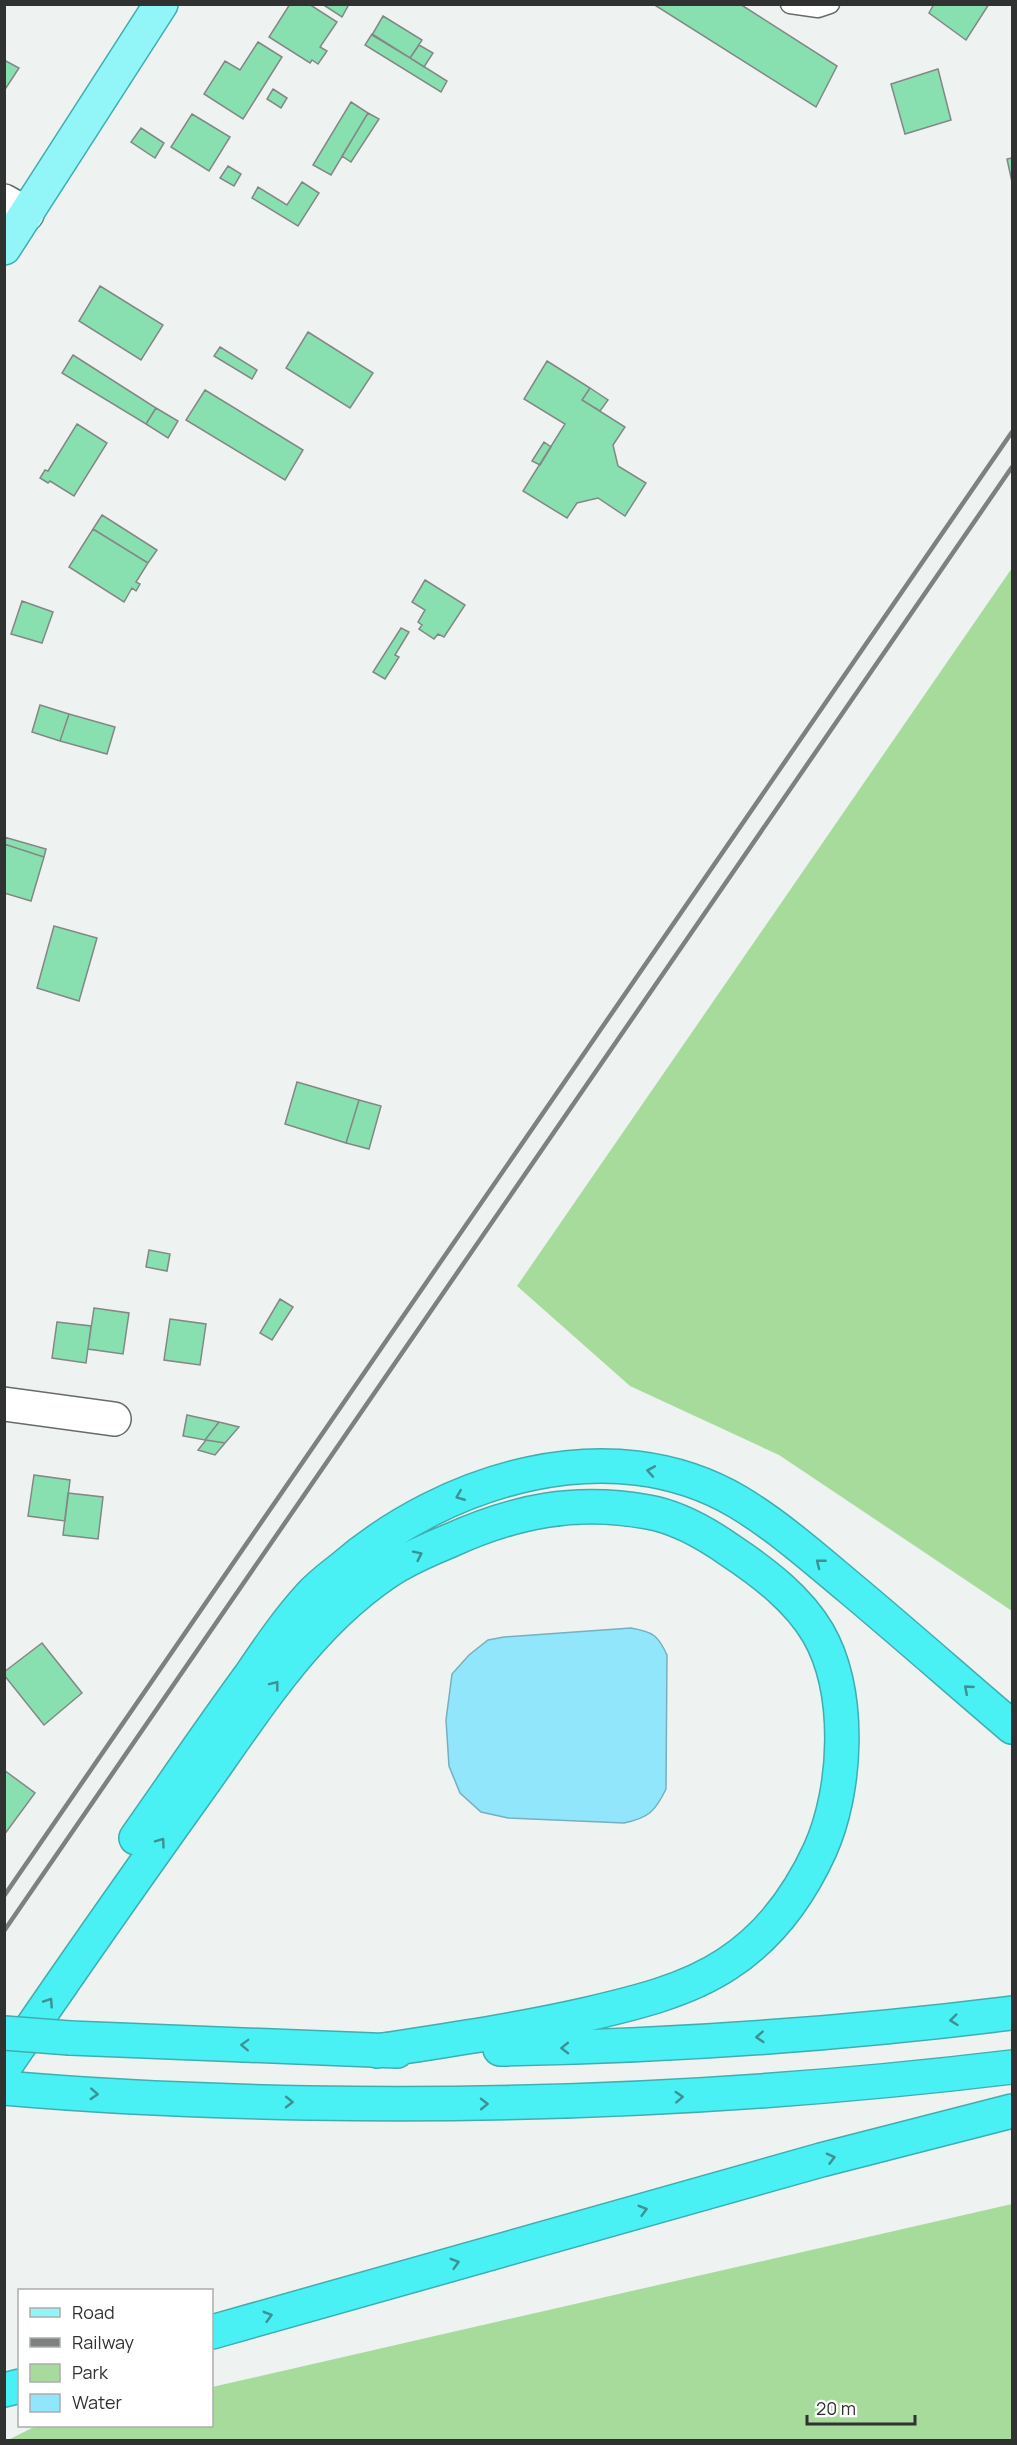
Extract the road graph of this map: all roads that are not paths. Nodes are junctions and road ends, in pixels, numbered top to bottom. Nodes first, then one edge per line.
1 (161, 4) edge
2 (790, 4) edge
3 (831, 4) edge
4 (16, 207) edge
5 (4, 248) edge
6 (4, 1404) edge
7 (114, 1419) dead end
8 (1012, 1727) edge
9 (1012, 2013) edge
10 (4, 2031) edge
11 (377, 2051) junction
12 (1012, 2067) edge
13 (4, 2068) edge
14 (20, 2090) edge
15 (1012, 2111) edge
16 (213, 2332) edge

1 - 4 main road
2 - 3 lane
4 - 5 main road
6 - 7 street
8 -> 10 highway
9 -> 11 highway
11 -> 10 highway, bridge
13 -> 11 highway
14 -> 12 highway
16 -> 15 highway

